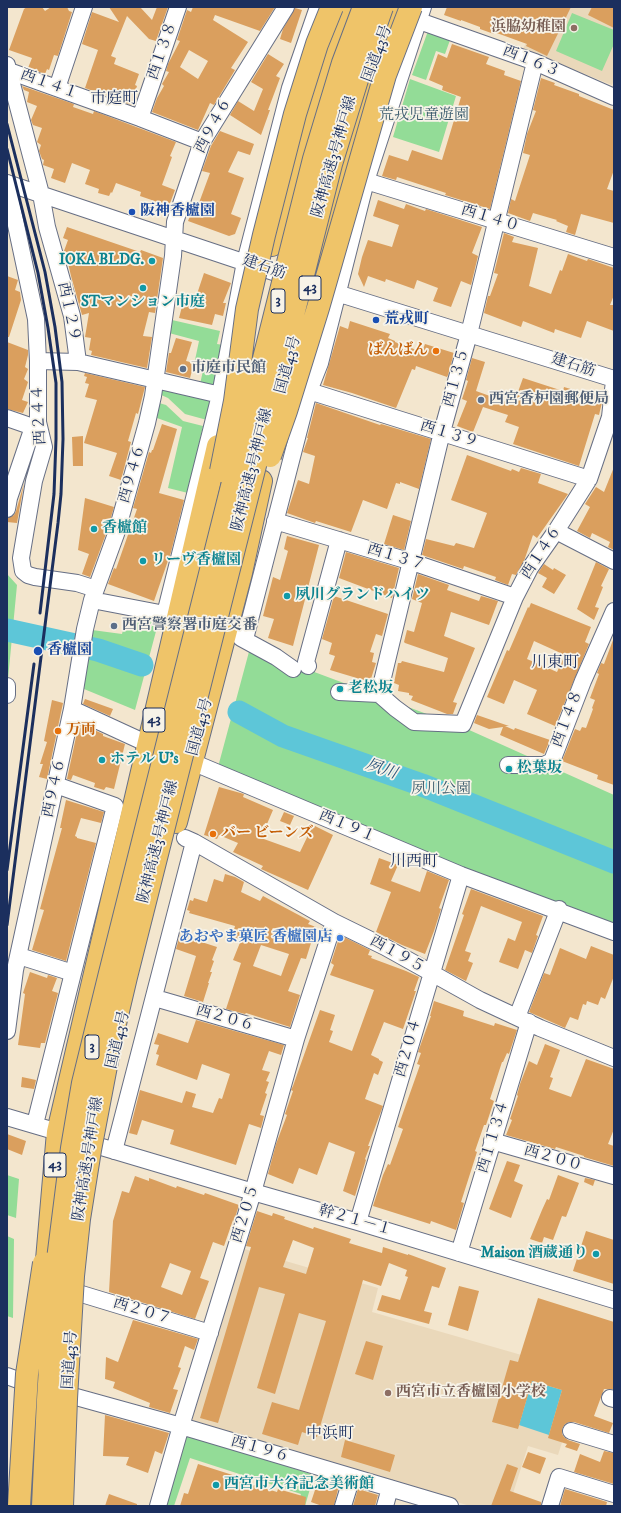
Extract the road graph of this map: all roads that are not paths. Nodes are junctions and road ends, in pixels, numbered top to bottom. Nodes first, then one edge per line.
1 (84, 7) edge
2 (178, 7) edge
3 (286, 7) edge
4 (318, 7) edge
5 (332, 7) edge
6 (345, 7) edge
7 (364, 7) edge
8 (400, 10) edge
9 (535, 62) junction
10 (8, 68) edge
11 (56, 88) junction
12 (614, 96) edge
13 (140, 118) junction
14 (202, 142) junction
15 (366, 181) junction
16 (7, 183) edge
17 (41, 194) junction
18 (496, 222) junction
19 (174, 238) junction
20 (614, 257) edge
21 (255, 265) junction
22 (311, 285) junction
23 (338, 294) junction
24 (469, 334) junction
25 (38, 361) junction
26 (78, 362) junction
27 (156, 379) junction
28 (614, 380) edge
29 (309, 391) junction
30 (225, 396) junction
31 (278, 409) junction
32 (7, 418) edge
33 (36, 425) junction
34 (442, 432) junction
35 (589, 479) junction
36 (7, 508) edge
37 (275, 521) junction
38 (556, 531) junction
39 (339, 540) junction
40 (14, 556) edge
41 (614, 561) edge
42 (412, 562) junction
43 (94, 595) junction
44 (515, 597) junction
45 (212, 598) junction
46 (614, 611) edge
47 (339, 692) dead end
48 (379, 694) junction
49 (72, 708) junction
50 (137, 740) junction
51 (192, 762) junction
52 (508, 765) dead end
53 (56, 785) junction
54 (461, 872) junction
55 (558, 910) junction
56 (334, 922) junction
57 (614, 932) edge
58 (14, 965) edge
59 (73, 973) junction
60 (110, 973) junction
61 (431, 974) junction
62 (155, 998) junction
63 (523, 1019) junction
64 (7, 1031) edge
65 (296, 1039) junction
66 (614, 1058) edge
67 (7, 1116) edge
68 (35, 1124) junction
69 (58, 1132) junction
70 (492, 1141) junction
71 (105, 1148) junction
72 (614, 1176) edge
73 (252, 1192) junction
74 (358, 1222) junction
75 (459, 1252) junction
76 (75, 1292) junction
77 (614, 1300) edge
78 (42, 1323) junction
79 (210, 1333) junction
80 (7, 1376) edge
81 (29, 1384) junction
82 (69, 1395) junction
83 (181, 1426) junction
84 (571, 1431) dead end
85 (614, 1444) edge
86 (352, 1477) junction
87 (390, 1488) junction
88 (614, 1494) edge
89 (9, 1506) edge
90 (19, 1506) edge
91 (26, 1506) edge
92 (43, 1506) edge
93 (62, 1506) edge
94 (66, 1506) edge
95 (158, 1506) edge
96 (343, 1506) edge
97 (385, 1506) edge
98 (450, 1506) edge
99 (550, 1506) edge

1 - 11 street
2 - 13 street, 西１３８
3 - 14 street, 西９４６
4 - 21 street
5 - 45 highway, bridge
6 - 21 highway, 43
7 - 45 highway, 阪神高速3号神戸線 / 3, bridge
8 - 9 street, 西１６３
8 - 15 street
8 - 22 highway, 国道43号 / 43
8 - 45 highway, bridge
8 - 45 highway, 阪神高速3号神戸線 / 3, bridge
9 - 12 street, 西１６３
9 - 18 street, 西１３５
10 - 11 street, 西１４１
10 - 17 street, 西１２９
11 - 13 street, 西１４１
13 - 14 street, 西１４１
14 - 19 street, 西９４６
15 - 18 street, 西１４０
15 - 23 street
16 - 17 street, 建石筋
16 - 25 street, 西２４４
17 - 19 street, 建石筋
17 - 26 street, 西１２９
18 - 20 street, 西１４０
18 - 24 street, 西１３５
19 - 21 street, 建石筋
19 - 27 street, 西９４６
21 - 22 street, 建石筋
21 - 30 highway, 43
22 - 23 street, 建石筋
22 - 31 highway, 国道43号 / 43
23 - 24 street, 建石筋
23 - 29 street
24 - 28 street, 建石筋
24 - 34 street, 西１３５
25 - 26 street
25 - 33 street, 西２４４
26 - 27 street, 西１２９
27 - 30 street, 西１２９
27 - 43 street, 西９４６
28 - 35 street, 西１４６
29 - 34 street, 西１３９
29 - 37 street
30 - 31 street, 西１２９
30 - 43 street, 西２４４
30 - 50 highway, 43
31 - 51 highway, 国道43号 / 43
32 - 33 street
33 - 36 street
33 - 40 street, 西２４４
34 - 35 street, 西１３９
34 - 42 street, 西１３５
35 - 38 street, 西１４６
37 - 39 street, 西１３７
37 - 39 street
38 - 41 street
38 - 44 street, 西１４６
39 - 42 street, 西１３７
40 - 43 street, 西２４４
42 - 44 street, 西１３７
42 - 48 street, 西１３５
43 - 49 street, 西９４６
44 - 48 street, 西１４６
45 - 60 highway, 阪神高速3号神戸線 / 3, bridge
45 - 93 highway, 阪神高速3号神戸線 / 3, bridge
46 - 52 street, 西１４８
47 - 48 street
49 - 50 street
49 - 53 street, 西９４６
50 - 69 highway, 43
51 - 54 street, 西１９１
51 - 71 highway, 国道43号 / 43
53 - 58 street, 西９４６
53 - 59 street
54 - 55 street, 西１９１
54 - 61 street, 西２０４
55 - 57 street, 西１９１
55 - 63 street, 西１１３４
56 - 61 street, 西１９５
56 - 62 street, 西１９５
56 - 65 street, 西２０５
58 - 59 street
58 - 64 street, 西９４６
59 - 68 street
60 - 90 highway, bridge
60 - 92 highway, 阪神高速3号神戸線 / 3, bridge
61 - 63 street, 西１９５
61 - 74 street, 西２０４
62 - 65 street, 西２０６
62 - 71 street
63 - 66 street, 西１９５
63 - 70 street, 西１１３４
65 - 73 street, 西２０５
67 - 68 street
68 - 69 street
69 - 78 highway, 43
70 - 72 street, 西２００
70 - 75 street, 西１１３４
71 - 73 street, 幹２１－１
71 - 76 highway, 国道43号 / 43
73 - 74 street, 幹２１－１
73 - 79 street, 西２０５
74 - 75 street, 幹２１－１
75 - 77 street, 幹２１－１
76 - 79 street, 西２０７
76 - 82 highway, 国道43号 / 43
78 - 81 highway
78 - 91 highway, 43
79 - 83 street, 西２０５
80 - 81 street
81 - 89 highway
82 - 83 street, 西１９６
82 - 94 highway, 国道43号 / 43
83 - 86 street, 西１９６
83 - 95 street, 西２０５
84 - 85 street
86 - 87 street, 西１９６
86 - 96 street
87 - 97 street
87 - 98 street, 西１９６
88 - 99 street

